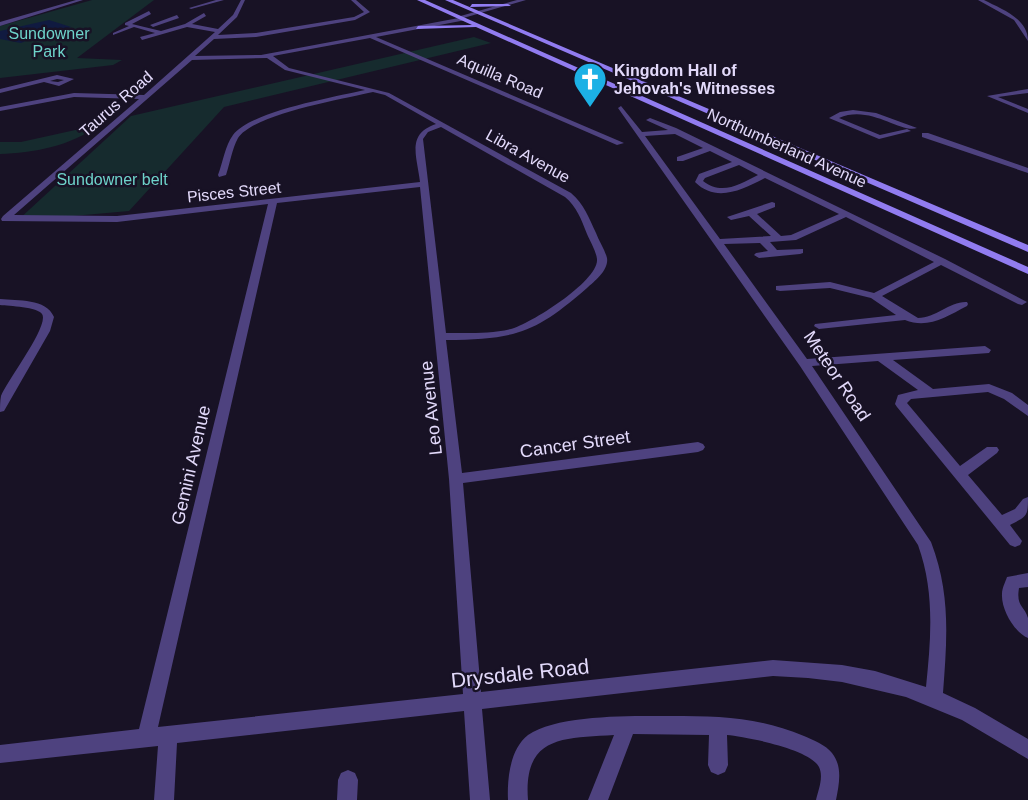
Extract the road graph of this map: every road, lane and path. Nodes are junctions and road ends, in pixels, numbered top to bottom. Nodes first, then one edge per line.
1 (81, 0) edge
2 (222, 0) edge
3 (243, 0) edge
4 (353, 0) edge
5 (420, 0) edge
6 (524, 0) edge
7 (980, 0) edge
8 (451, 1) edge
9 (434, 6) junction
10 (511, 7) junction
11 (191, 8) dead end
12 (149, 13) dead end
13 (481, 13) junction
14 (204, 15) dead end
15 (177, 17) dead end
16 (462, 18) junction
17 (0, 24) edge
18 (187, 24) junction
19 (133, 26) junction
20 (196, 26) junction
21 (418, 27) junction
22 (142, 28) junction
23 (516, 28) junction
24 (208, 29) joint
25 (492, 30) junction
26 (219, 31) junction
27 (159, 32) junction
28 (115, 34) dead end
29 (180, 36) dead end
30 (370, 36) junction
31 (212, 37) junction
32 (142, 38) dead end
33 (1028, 39) edge
34 (268, 56) junction
35 (190, 58) junction
36 (47, 82) dead end
37 (375, 90) junction
38 (0, 91) edge
39 (1028, 91) edge
40 (146, 97) junction
41 (621, 108) dead end
42 (0, 109) edge
43 (1028, 111) edge
44 (650, 120) dead end
45 (441, 125) junction
46 (910, 130) junction
47 (676, 132) junction
48 (639, 134) junction
49 (620, 143) dead end
50 (711, 148) junction
51 (680, 159) dead end
52 (740, 162) junction
53 (1028, 171) edge
54 (766, 174) junction
55 (222, 175) dead end
56 (423, 184) junction
57 (273, 201) junction
58 (772, 205) dead end
59 (751, 213) junction
60 (846, 214) junction
61 (731, 217) dead end
62 (3, 221) edge
63 (779, 239) junction
64 (763, 240) junction
65 (717, 243) junction
66 (1028, 248) edge
67 (800, 251) dead end
68 (775, 253) junction
69 (759, 255) dead end
70 (942, 261) junction
71 (1028, 271) edge
72 (780, 288) dead end
73 (875, 296) junction
74 (0, 302) edge
75 (1022, 302) dead end
76 (963, 304) dead end
77 (907, 317) junction
78 (819, 326) dead end
79 (441, 337) junction
80 (985, 350) dead end
81 (880, 358) junction
82 (804, 363) junction
83 (929, 392) junction
84 (0, 408) edge
85 (1028, 412) edge
86 (698, 447) dead end
87 (992, 450) dead end
88 (960, 473) junction
89 (456, 480) junction
90 (1028, 503) edge
91 (1002, 522) junction
92 (1015, 541) dead end
93 (1028, 580) edge
94 (1028, 630) edge
95 (934, 696) junction
96 (471, 701) junction
97 (627, 726) junction
98 (718, 727) junction
99 (168, 737) junction
100 (146, 738) junction
101 (1028, 750) edge
102 (0, 754) edge
103 (718, 765) dead end
104 (348, 779) dead end
105 (164, 800) edge
106 (347, 800) edge
107 (480, 800) edge
108 (518, 800) edge
109 (598, 800) edge
110 (826, 800) edge

1 - 17 street
2 - 11 street
3 - 26 street, Taurus Road
4 - 31 street
5 - 9 main road, Northumberland Avenue
6 - 10 street
7 - 33 street
8 - 10 main road
8 - 13 main road, Northumberland Avenue
9 - 16 main road, Northumberland Avenue
9 - 21 main road
10 - 13 street
10 - 23 main road
12 - 19 street
13 - 16 street
13 - 23 main road, Northumberland Avenue
14 - 18 street
15 - 22 street
16 - 21 street
16 - 25 main road, Northumberland Avenue
18 - 20 street
18 - 27 street
19 - 22 street
19 - 28 street
20 - 24 street
20 - 29 street
21 - 25 main road
21 - 30 street
22 - 27 street
23 - 66 main road, Northumberland Avenue
24 - 26 street
25 - 71 main road, Northumberland Avenue
26 - 31 street, Taurus Road
27 - 32 street
30 - 34 street
30 - 49 street, Aquilla Road
31 - 35 street, Taurus Road
34 - 35 street
34 - 37 street, Libra Avenue
35 - 40 street, Taurus Road
36 - 38 street
37 - 45 street, Libra Avenue
37 - 55 street
39 - 43 street
40 - 42 street
40 - 62 street, Taurus Road
41 - 48 street, Meteor Road
44 - 47 street
45 - 56 street, Leo Avenue
45 - 79 street, Libra Avenue
46 - 46 street
46 - 53 street
47 - 48 street
47 - 50 street
48 - 65 street, Meteor Road
50 - 51 street
50 - 52 street
52 - 54 street
52 - 54 street
54 - 60 street
56 - 57 street, Pisces Street
56 - 79 street, Leo Avenue
57 - 62 street, Pisces Street
57 - 100 street, Gemini Avenue
58 - 59 street
59 - 61 street
59 - 63 street
60 - 63 street
60 - 70 street
63 - 64 street
64 - 65 street
64 - 68 street
65 - 82 street, Meteor Road
67 - 68 street
68 - 69 street
70 - 73 street
70 - 75 street
72 - 73 street
73 - 77 street
74 - 84 street
76 - 77 street
77 - 78 street
79 - 89 street, Leo Avenue
80 - 81 street
81 - 82 street
81 - 83 street
82 - 95 street, Meteor Road
83 - 85 street
83 - 88 street
86 - 89 street, Cancer Street
87 - 88 street
88 - 91 street
89 - 96 street, Leo Avenue
90 - 91 street
91 - 92 street
93 - 94 street
95 - 96 street, Drysdale Road
95 - 101 street, Drysdale Road
96 - 99 street, Drysdale Road
96 - 107 street, Leo Avenue
97 - 98 street
97 - 108 street
97 - 109 street
98 - 103 street
98 - 110 street
99 - 100 street, Drysdale Road
99 - 105 street
100 - 102 street, Drysdale Road
104 - 106 street

